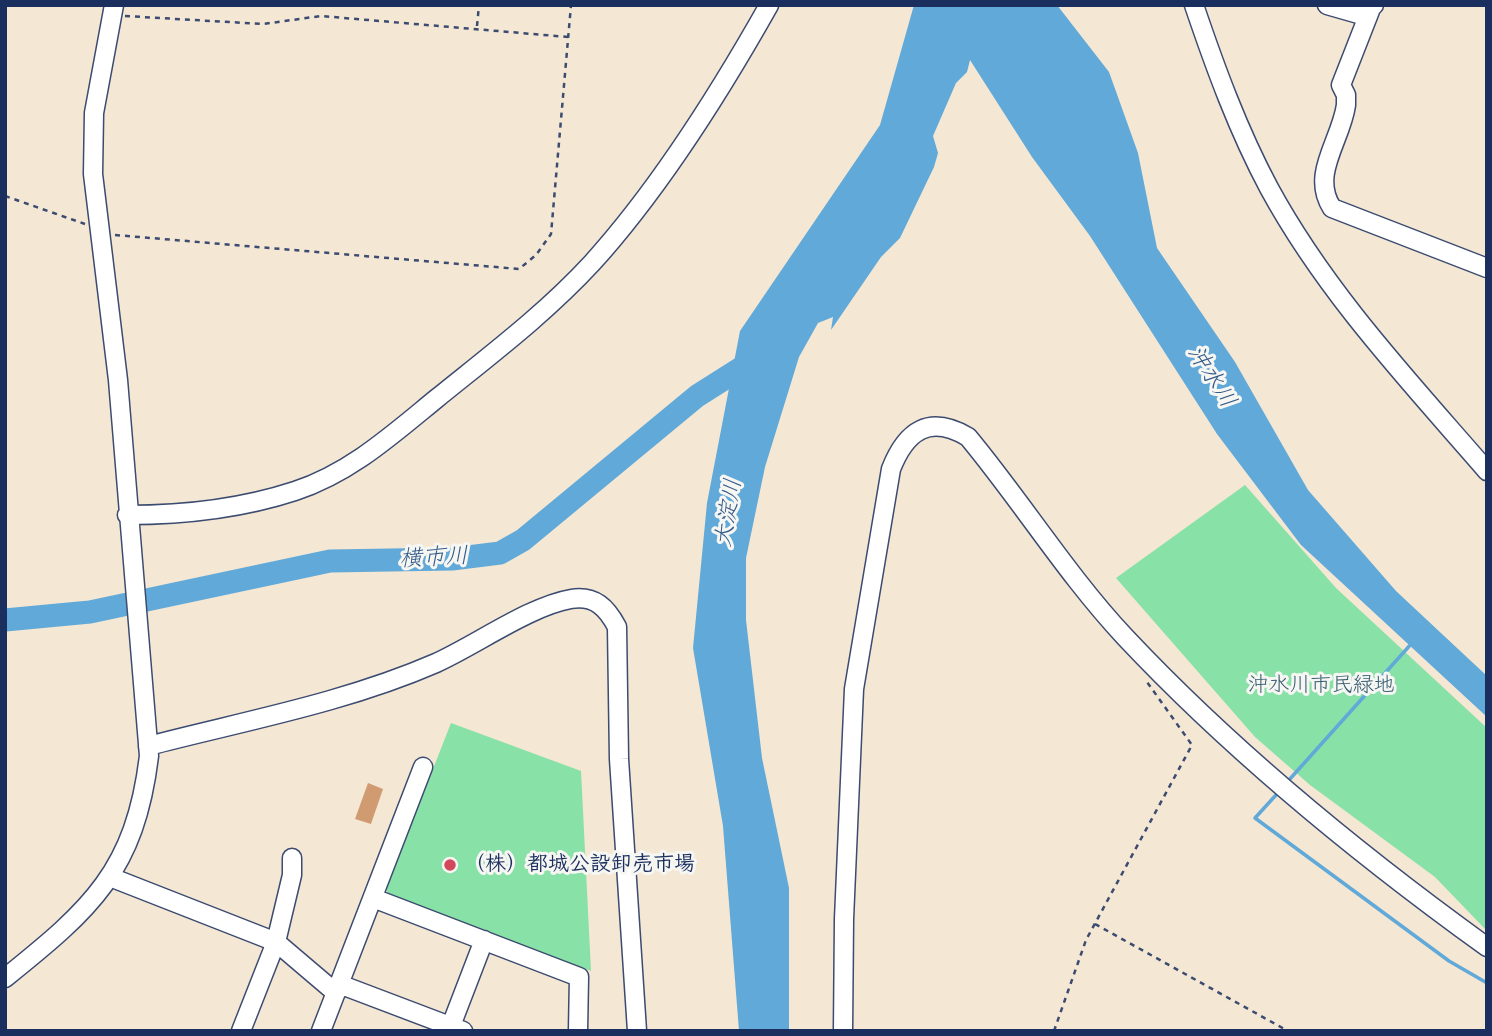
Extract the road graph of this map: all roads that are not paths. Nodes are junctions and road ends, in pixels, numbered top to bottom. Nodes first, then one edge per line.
1 (769, 5) edge
2 (1194, 5) edge
3 (1327, 5) edge
4 (1372, 8) edge
5 (1348, 9) edge
6 (113, 10) edge
7 (1487, 268) edge
8 (1487, 471) edge
9 (128, 521) junction
10 (148, 746) junction
11 (423, 767) dead end
12 (292, 858) dead end
13 (110, 877) junction
14 (373, 898) junction
15 (484, 940) junction
16 (276, 943) junction
17 (1487, 947) edge
18 (5, 978) edge
19 (337, 989) junction
20 (454, 1029) edge
21 (241, 1031) edge
22 (321, 1031) edge
23 (578, 1031) edge
24 (637, 1031) edge
25 (844, 1031) edge

1 - 9 street
2 - 8 street
3 - 5 street
4 - 5 street
4 - 7 street
6 - 9 street
9 - 10 street
10 - 13 street
10 - 24 street
11 - 14 street
12 - 16 street
13 - 16 street
13 - 18 street
14 - 15 street
14 - 19 street
15 - 20 street
15 - 23 street
16 - 19 street
16 - 21 street
17 - 25 street
19 - 20 street
19 - 22 street

